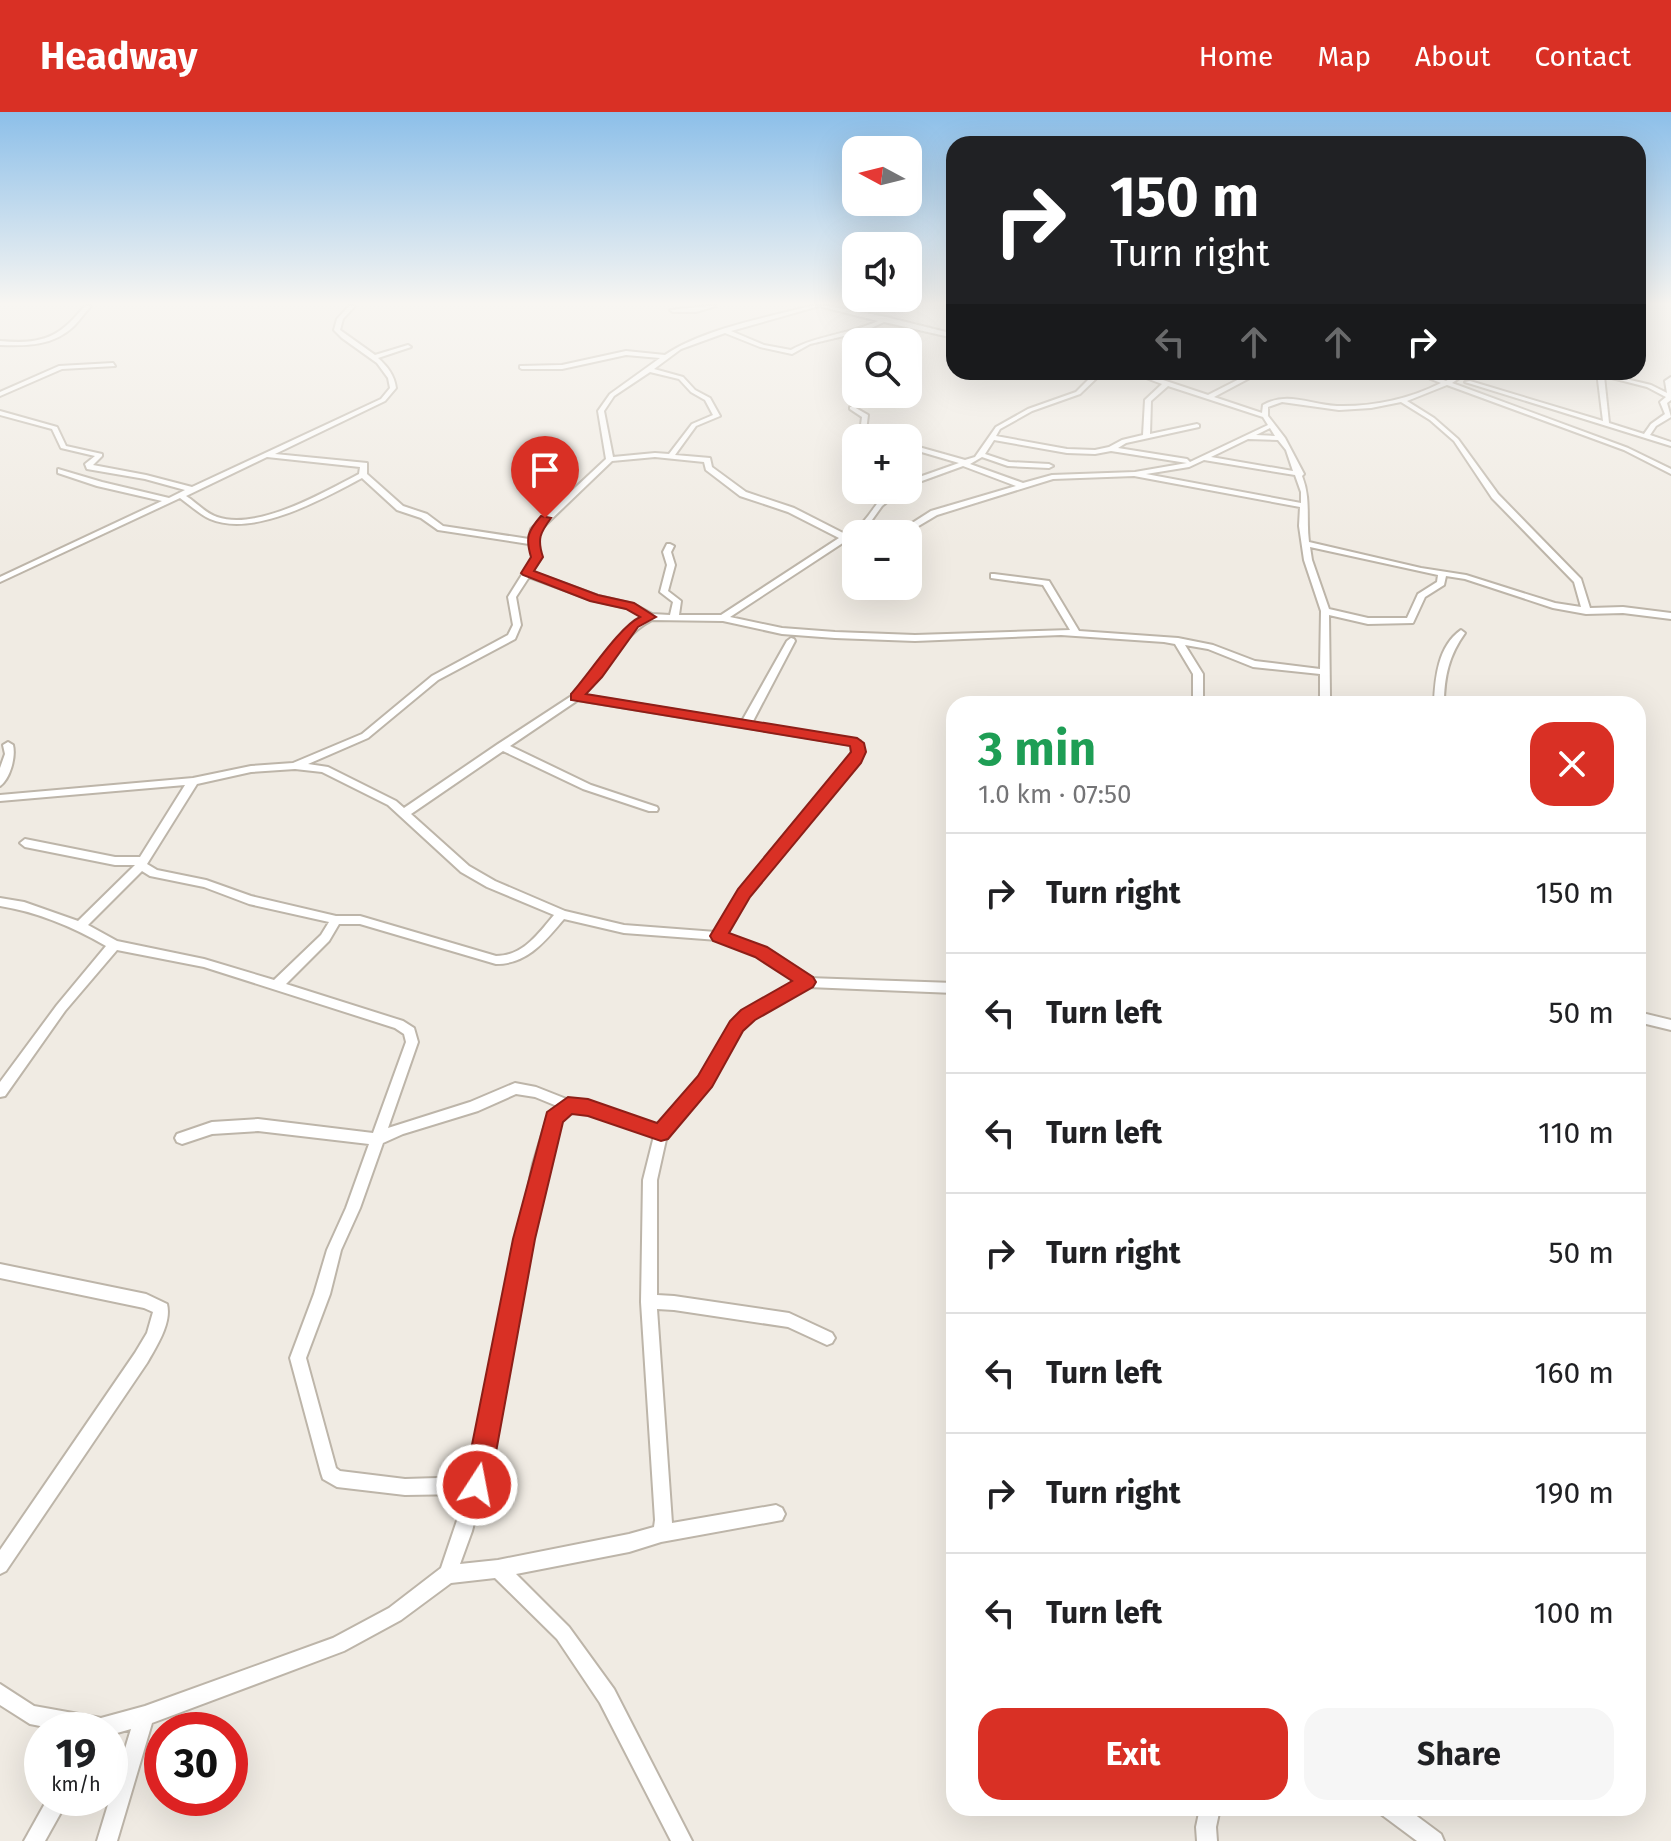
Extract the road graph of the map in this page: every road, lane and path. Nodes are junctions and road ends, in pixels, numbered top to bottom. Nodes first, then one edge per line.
1 (393, 387) edge
2 (625, 387) edge
3 (689, 387) edge
4 (1085, 387) edge
5 (1163, 387) edge
6 (1176, 387) edge
7 (1229, 387) edge
8 (1436, 387) edge
9 (1460, 387) edge
10 (1494, 387) edge
11 (1602, 387) edge
12 (1650, 387) edge
13 (1211, 396) junction
14 (1671, 397) edge
15 (1402, 400) junction
16 (1238, 405) junction
17 (1265, 406) junction
18 (852, 408) dead end
19 (1556, 409) junction
20 (0, 413) edge
21 (1265, 416) junction
22 (1542, 418) junction
23 (1606, 422) junction
24 (864, 424) edge
25 (1272, 425) junction
26 (1197, 426) dead end
27 (1647, 435) junction
28 (991, 437) junction
29 (1146, 437) junction
30 (1244, 437) junction
31 (1282, 438) junction
32 (1671, 444) edge
33 (1111, 449) junction
34 (922, 450) edge
35 (1067, 451) junction
36 (264, 455) junction
37 (982, 455) junction
38 (671, 456) junction
39 (610, 459) junction
40 (1198, 460) junction
41 (966, 464) junction
42 (1049, 466) junction
43 (61, 471) dead end
44 (1671, 472) edge
45 (1134, 474) junction
46 (1300, 474) junction
47 (363, 475) junction
48 (922, 479) edge
49 (1012, 482) junction
50 (1022, 485) junction
51 (190, 489) junction
52 (179, 495) junction
53 (168, 500) junction
54 (1305, 506) junction
55 (922, 520) edge
56 (842, 532) edge
57 (842, 540) edge
58 (532, 542) junction
59 (1306, 544) junction
60 (670, 546) dead end
61 (527, 573) junction
62 (1442, 574) junction
63 (994, 576) dead end
64 (1, 579) edge
65 (1325, 611) junction
66 (1586, 611) junction
67 (1671, 616) edge
68 (650, 617) junction
69 (674, 617) junction
70 (723, 618) junction
71 (1076, 633) junction
72 (1461, 633) dead end
73 (791, 641) dead end
74 (1178, 641) junction
75 (1325, 672) junction
76 (1198, 696) edge
77 (1327, 696) edge
78 (1439, 696) edge
79 (576, 697) junction
80 (744, 724) junction
81 (8, 745) dead end
82 (501, 746) junction
83 (295, 766) junction
84 (193, 781) junction
85 (0, 783) edge
86 (1, 799) edge
87 (653, 809) dead end
88 (405, 813) junction
89 (25, 843) dead end
90 (142, 863) junction
91 (0, 902) edge
92 (562, 914) junction
93 (336, 920) junction
94 (80, 926) junction
95 (719, 936) junction
96 (114, 945) junction
97 (806, 982) junction
98 (278, 984) junction
99 (946, 988) edge
100 (1646, 1019) edge
101 (1671, 1025) edge
102 (0, 1092) edge
103 (568, 1105) junction
104 (661, 1133) junction
105 (182, 1138) dead end
106 (379, 1139) junction
107 (0, 1271) edge
108 (649, 1302) junction
109 (827, 1338) dead end
110 (477, 1485) junction
111 (776, 1514) dead end
112 (661, 1533) junction
113 (0, 1565) edge
114 (498, 1569) junction
115 (448, 1574) junction
116 (0, 1693) edge
117 (26, 1712) edge
118 (156, 1712) edge
119 (144, 1719) edge
120 (49, 1816) edge
121 (1208, 1816) edge
122 (1400, 1816) edge
123 (34, 1841) edge
124 (107, 1841) edge
125 (682, 1841) edge
126 (1207, 1841) edge
127 (1434, 1841) edge

1 - 36 street
2 - 39 street
3 - 38 street
4 - 28 street
5 - 29 street
6 - 13 street
7 - 13 street
8 - 15 street
9 - 22 street
10 - 19 street
11 - 23 street
12 - 14 street
13 - 16 street
14 - 27 street
15 - 17 street
15 - 66 street
16 - 17 street
16 - 21 street
17 - 21 street
18 - 24 street
19 - 22 street
19 - 23 street
20 - 51 street
21 - 25 street
22 - 44 street
23 - 27 street
25 - 30 street
25 - 31 street
26 - 29 street
27 - 32 street
28 - 35 street
28 - 37 street
29 - 33 street
30 - 31 street
30 - 40 street
31 - 46 street
33 - 35 street
33 - 40 street
34 - 41 street
35 - 42 street
36 - 47 street
36 - 51 street
37 - 41 street
37 - 42 street
38 - 39 street
38 - 56 street
39 - 58 street
40 - 45 street
40 - 46 street
41 - 48 street
41 - 49 street
42 - 49 street
43 - 53 street
45 - 50 street
45 - 54 street
46 - 54 street
47 - 52 street
47 - 58 street
49 - 50 street
50 - 55 street
51 - 52 street
52 - 53 street
53 - 64 street
54 - 59 street
57 - 70 street
58 - 61 street
59 - 62 street
59 - 65 street
60 - 69 street
61 - 68 street
61 - 83 street
62 - 65 street
62 - 66 street
63 - 71 street
65 - 75 street
66 - 67 street
68 - 69 street
68 - 79 street
69 - 70 street
70 - 71 street
71 - 74 street
72 - 78 street
73 - 80 street
74 - 75 street
74 - 76 street
75 - 77 street
79 - 80 street
79 - 82 street
80 - 95 street
81 - 85 street
82 - 87 street
82 - 88 street
83 - 84 street
83 - 88 street
84 - 86 street
84 - 90 street
88 - 92 street
89 - 90 street
90 - 93 street
90 - 94 street
91 - 94 street
92 - 93 street
92 - 95 street
93 - 98 street
94 - 96 street
95 - 97 street
96 - 98 street
96 - 102 street
97 - 99 street
97 - 104 street
98 - 106 street
100 - 101 street
103 - 104 street
103 - 106 street
103 - 110 street
104 - 108 street
105 - 106 street
106 - 110 street
107 - 113 street
108 - 109 street
108 - 112 street
110 - 115 street
111 - 112 street
112 - 114 street
114 - 115 street
114 - 125 street
115 - 118 street
116 - 117 street
119 - 124 street
120 - 123 street
121 - 126 street
122 - 127 street

